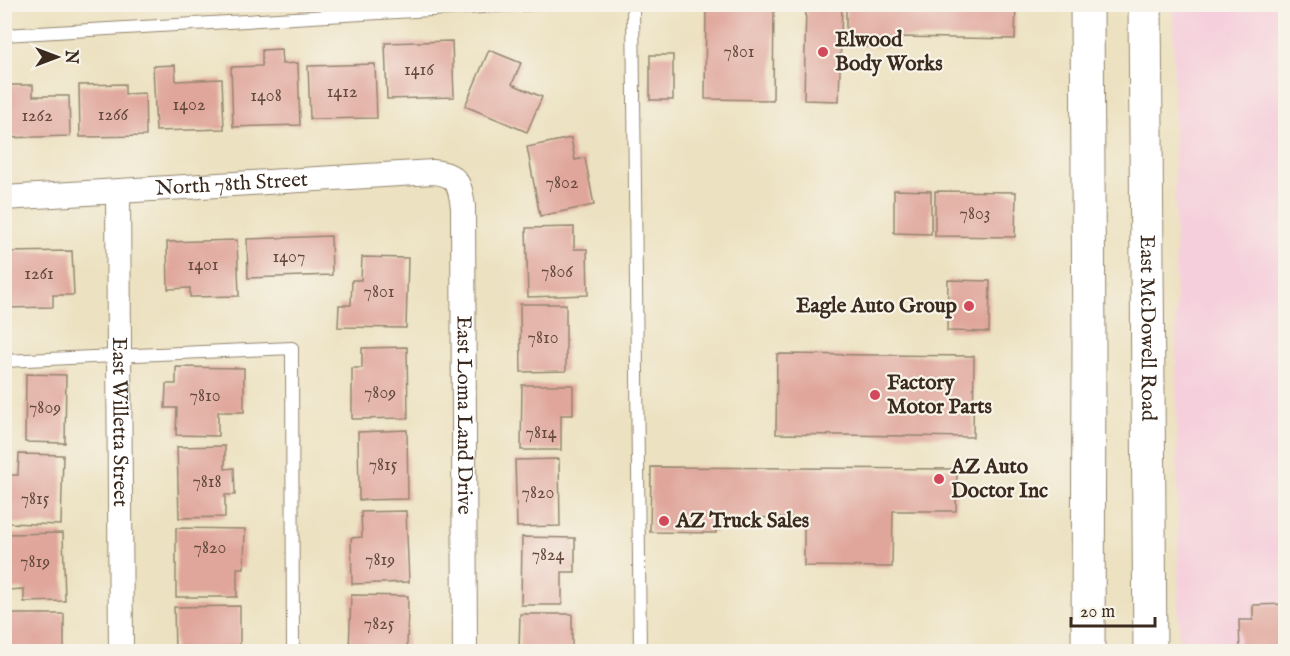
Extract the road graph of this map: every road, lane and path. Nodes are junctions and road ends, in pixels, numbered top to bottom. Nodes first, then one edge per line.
1 (536, 4) edge
2 (633, 4) edge
3 (1087, 4) edge
4 (1145, 4) edge
5 (4, 35) edge
6 (455, 180) joint
7 (118, 192) junction
8 (4, 198) edge
9 (119, 356) junction
10 (4, 361) edge
11 (121, 651) edge
12 (293, 651) edge
13 (465, 651) edge
14 (640, 651) edge
15 (1088, 651) edge
16 (1150, 651) edge

1 - 5 lane
2 - 14 lane
3 - 15 main road
4 - 16 main road, East McDowell Road
6 - 7 street, North 78th Street
6 - 13 street, East Loma Land Drive
7 - 8 street, North 78th Street
7 - 9 street, East Willetta Street
9 - 10 lane
9 - 11 street, East Willetta Street
9 - 12 lane

